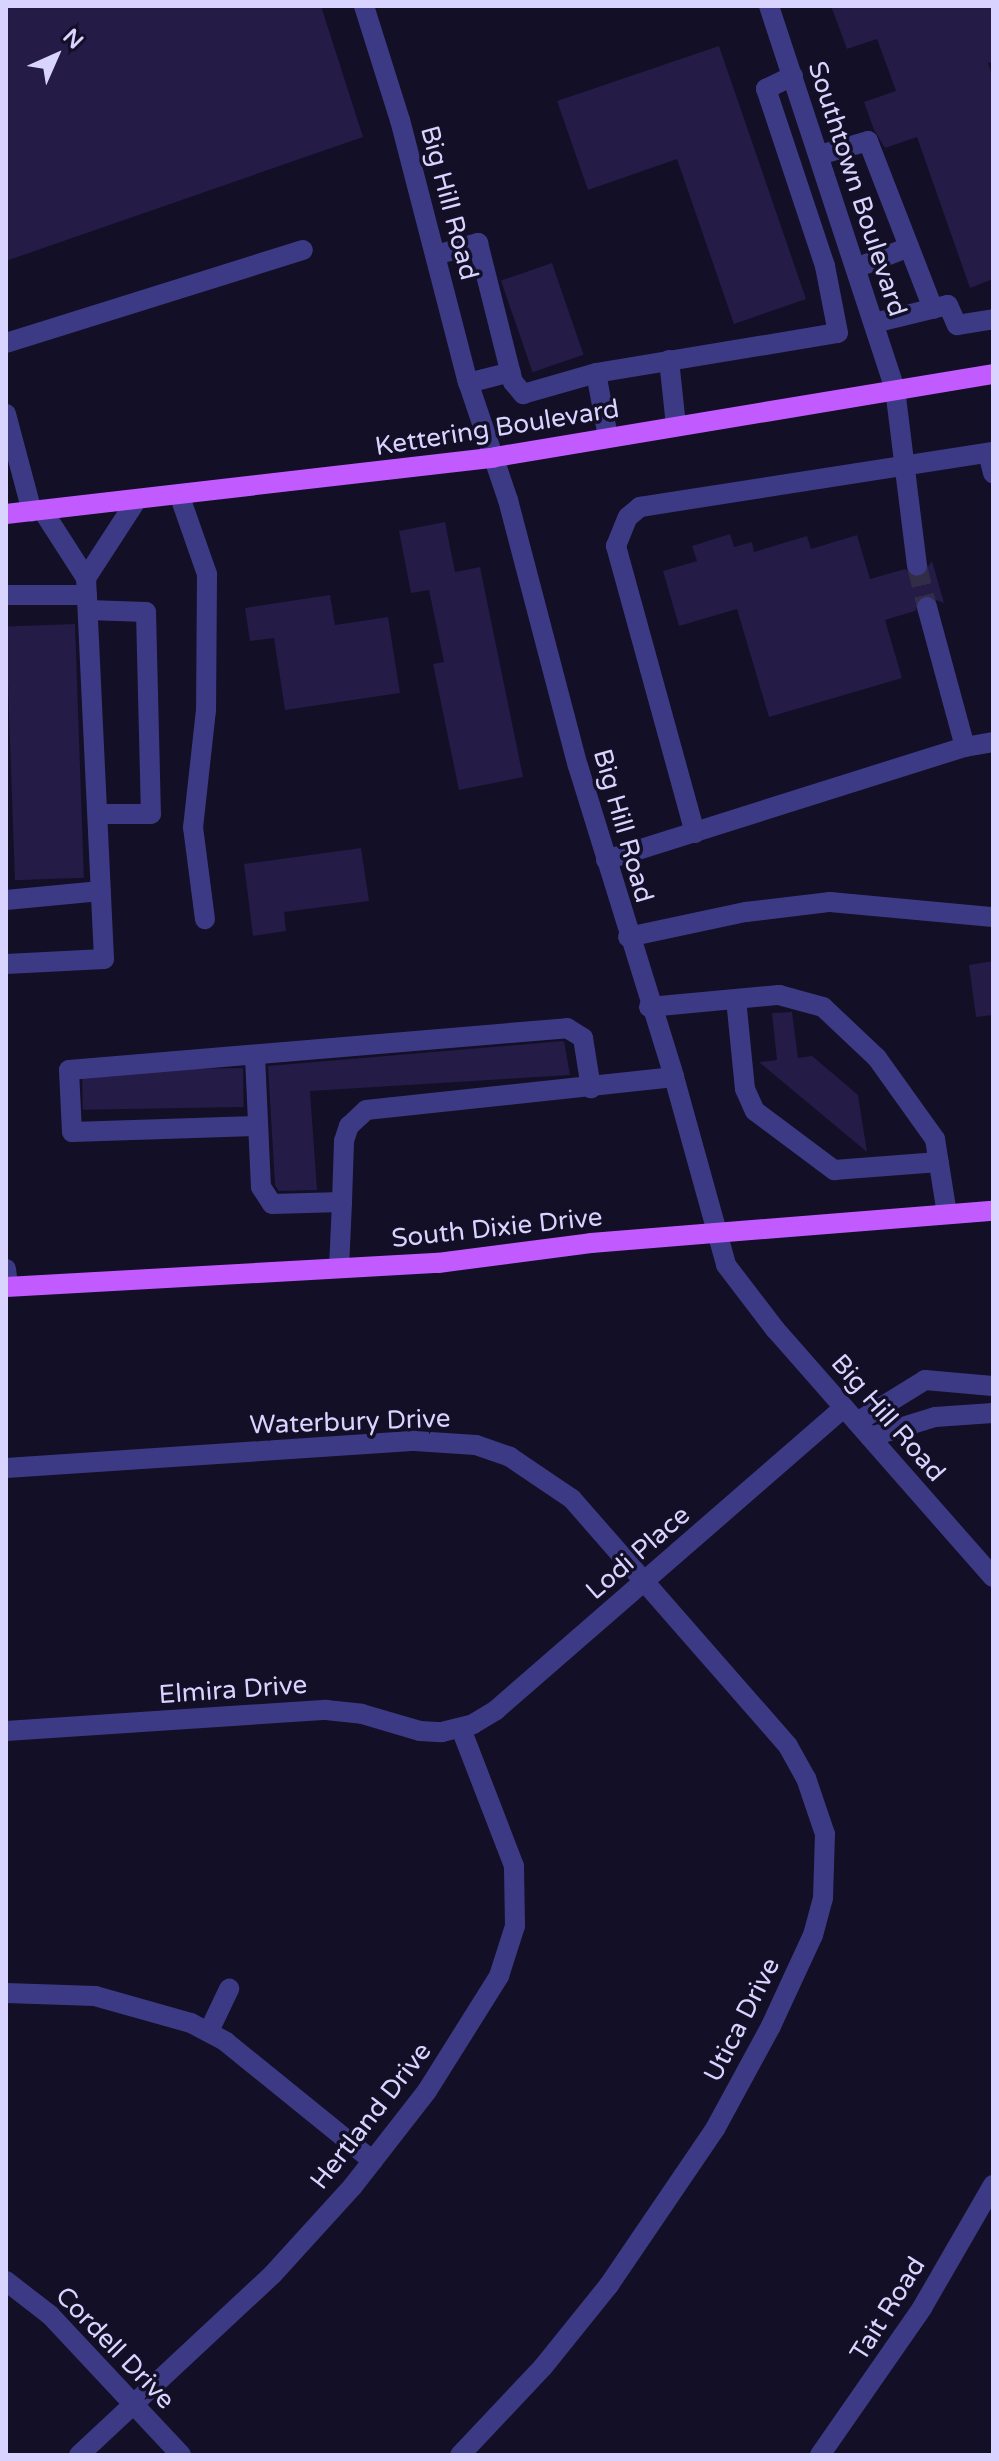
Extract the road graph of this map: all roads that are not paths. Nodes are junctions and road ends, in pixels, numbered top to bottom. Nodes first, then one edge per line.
1 (364, 6) edge
2 (769, 6) edge
3 (793, 76) junction
4 (819, 155) junction
5 (835, 203) junction
6 (807, 212) junction
7 (909, 247) junction
8 (303, 250) dead end
9 (436, 255) junction
10 (856, 268) junction
11 (866, 300) junction
12 (933, 309) junction
13 (834, 310) junction
14 (993, 319) edge
15 (874, 323) junction
16 (6, 343) edge
17 (669, 360) junction
18 (511, 372) junction
19 (596, 373) junction
20 (993, 374) edge
21 (468, 383) junction
22 (895, 389) junction
23 (6, 414) edge
24 (676, 425) junction
25 (608, 437) junction
26 (10, 441) edge
27 (495, 457) junction
28 (991, 459) edge
29 (903, 465) junction
30 (180, 497) junction
31 (136, 501) junction
32 (37, 511) junction
33 (6, 514) edge
34 (917, 566) tunnel mouth
35 (87, 594) junction
36 (6, 595) edge
37 (927, 607) tunnel mouth
38 (993, 742) edge
39 (965, 747) junction
40 (100, 814) junction
41 (695, 833) junction
42 (606, 860) junction
43 (101, 891) junction
44 (6, 900) edge
45 (993, 917) edge
46 (205, 919) dead end
47 (628, 937) junction
48 (6, 964) edge
49 (736, 999) junction
50 (649, 1007) junction
51 (255, 1056) junction
52 (674, 1077) junction
53 (591, 1088) junction
54 (255, 1126) junction
55 (939, 1162) junction
56 (342, 1202) junction
57 (993, 1211) edge
58 (947, 1214) junction
59 (718, 1233) junction
60 (339, 1268) junction
61 (7, 1281) edge
62 (993, 1386) edge
63 (993, 1413) edge
64 (857, 1422) junction
65 (6, 1468) edge
66 (992, 1575) edge
67 (644, 1582) junction
68 (461, 1729) junction
69 (6, 1731) edge
70 (229, 1989) dead end
71 (6, 1993) edge
72 (209, 2031) junction
73 (373, 2161) junction
74 (993, 2185) edge
75 (6, 2281) edge
76 (133, 2404) junction
77 (79, 2455) edge
78 (181, 2455) edge
79 (460, 2455) edge
80 (820, 2455) edge

1 - 9 street, Big Hill Road
2 - 3 street, Southtown Boulevard
3 - 4 street, Southtown Boulevard
3 - 6 street
4 - 5 street, Southtown Boulevard
4 - 7 street
5 - 6 street
5 - 10 street, Southtown Boulevard
6 - 13 street
7 - 10 street
7 - 12 street
8 - 16 street
9 - 18 street
9 - 21 street, Big Hill Road
10 - 11 street, Southtown Boulevard
11 - 13 street
11 - 15 street, Southtown Boulevard
12 - 14 street
12 - 15 street
13 - 17 street
15 - 22 street, Southtown Boulevard
17 - 19 street
17 - 24 street
18 - 19 street
18 - 21 street
19 - 25 street
20 - 22 main road, Kettering Boulevard
21 - 27 street, Big Hill Road
22 - 24 main road, Kettering Boulevard
22 - 29 street, Southtown Boulevard
23 - 26 street
24 - 25 main road, Kettering Boulevard
25 - 27 main road, Kettering Boulevard
26 - 32 street
27 - 30 main road, Kettering Boulevard
27 - 42 street, Big Hill Road
28 - 29 street
29 - 34 street, Southtown Boulevard
29 - 41 street
30 - 31 main road, Kettering Boulevard
30 - 46 street
31 - 32 main road, Kettering Boulevard
31 - 35 street
32 - 33 main road, Kettering Boulevard
32 - 35 street
35 - 36 street
35 - 40 street
35 - 40 street
37 - 39 street
38 - 39 street
39 - 41 street
40 - 43 street
41 - 42 street
42 - 47 street, Big Hill Road
43 - 44 street
43 - 48 street
45 - 47 street
47 - 50 street, Big Hill Road
49 - 50 street
49 - 55 street
49 - 55 street
50 - 52 street, Big Hill Road
51 - 53 street
51 - 54 street
51 - 54 street
52 - 53 street
52 - 59 street, Big Hill Road
53 - 56 street
54 - 56 street
55 - 58 street
56 - 60 street
57 - 58 main road, South Dixie Drive
58 - 59 main road, South Dixie Drive
59 - 60 main road, South Dixie Drive
59 - 64 street, Big Hill Road
60 - 61 main road, South Dixie Drive
62 - 64 street
63 - 64 street
64 - 66 street, Big Hill Road
64 - 67 street, Lodi Place
65 - 67 street, Waterbury Drive
67 - 68 street, Lodi Place
67 - 79 street, Utica Drive
68 - 69 street, Elmira Drive
68 - 73 street, Hertland Drive
70 - 72 street
71 - 72 street
72 - 73 street
73 - 76 street, Hertland Drive
74 - 80 street, Tait Road
75 - 76 street, Cordell Drive
76 - 77 street, Hertland Drive
76 - 78 street, Cordell Drive

